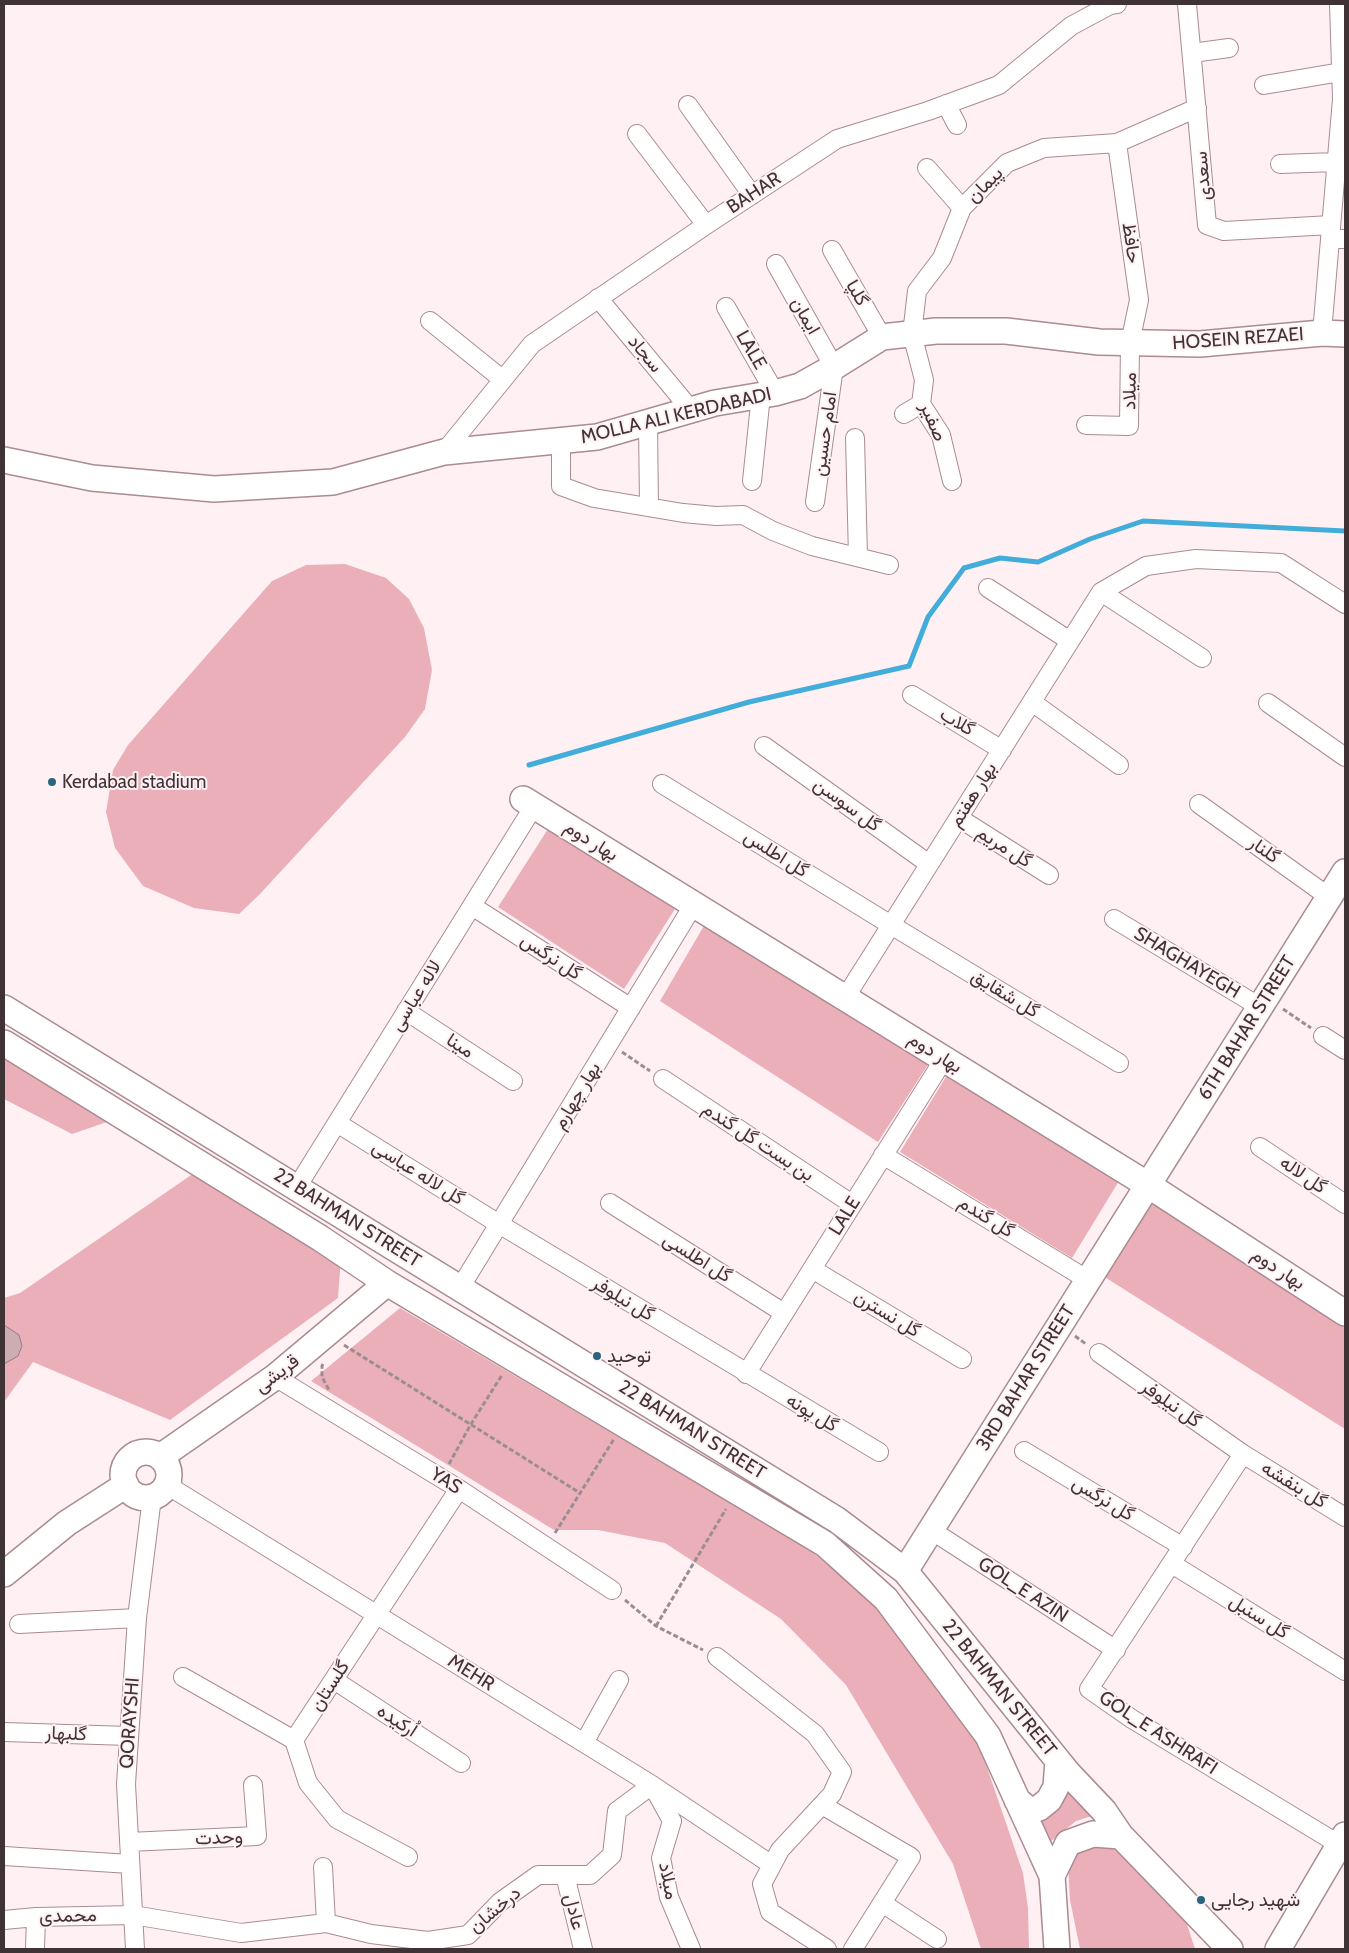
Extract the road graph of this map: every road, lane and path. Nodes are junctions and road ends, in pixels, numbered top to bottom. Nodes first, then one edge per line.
1 (1112, 4) edge
2 (1187, 4) edge
3 (1339, 4) edge
4 (1342, 27) edge
5 (1229, 48) dead end
6 (1192, 53) junction
7 (1341, 72) junction
8 (1264, 85) dead end
9 (946, 104) junction
10 (688, 105) dead end
11 (1197, 108) junction
12 (957, 125) dead end
13 (636, 134) dead end
14 (1118, 143) junction
15 (1336, 162) junction
16 (1280, 164) dead end
17 (927, 168) dead end
18 (1340, 183) edge
19 (752, 195) junction
20 (962, 208) junction
21 (706, 225) junction
22 (1335, 234) edge
23 (832, 250) dead end
24 (776, 264) dead end
25 (598, 298) junction
26 (726, 307) dead end
27 (430, 321) dead end
28 (1334, 333) edge
29 (912, 334) junction
30 (882, 337) junction
31 (1130, 343) junction
32 (834, 367) junction
33 (502, 379) junction
34 (768, 394) junction
35 (921, 404) junction
36 (691, 410) junction
37 (904, 414) dead end
38 (648, 422) junction
39 (1086, 425) dead end
40 (855, 438) dead end
41 (561, 441) junction
42 (444, 452) junction
43 (4, 460) edge
44 (752, 481) dead end
45 (952, 481) dead end
46 (815, 502) dead end
47 (649, 507) junction
48 (858, 557) junction
49 (889, 565) dead end
50 (988, 588) dead end
51 (1101, 592) junction
52 (1345, 604) edge
53 (1070, 641) junction
54 (1202, 658) dead end
55 (912, 695) dead end
56 (1032, 702) junction
57 (1268, 703) dead end
58 (764, 746) dead end
59 (1002, 750) junction
60 (1345, 757) edge
61 (1119, 765) dead end
62 (662, 784) dead end
63 (528, 802) joint
64 (1199, 804) dead end
65 (959, 818) junction
66 (930, 864) junction
67 (1345, 872) edge
68 (1049, 875) dead end
69 (1329, 897) junction
70 (694, 904) junction
71 (472, 906) junction
72 (1114, 919) dead end
73 (891, 925) junction
74 (845, 998) junction
75 (1263, 1003) junction
76 (4, 1008) edge
77 (631, 1008) junction
78 (406, 1011) junction
79 (1323, 1036) joint
80 (4, 1043) edge
81 (609, 1044) junction
82 (1345, 1050) edge
83 (944, 1059) junction
84 (1120, 1063) dead end
85 (663, 1079) joint
86 (513, 1081) dead end
87 (337, 1123) junction
88 (1260, 1147) dead end
89 (883, 1155) junction
90 (1148, 1184) junction
91 (297, 1187) junction
92 (610, 1202) dead end
93 (852, 1204) junction
94 (1345, 1204) edge
95 (499, 1224) junction
96 (812, 1269) junction
97 (1088, 1280) junction
98 (387, 1283) junction
99 (460, 1288) junction
100 (784, 1313) junction
101 (1345, 1313) edge
102 (1060, 1325) junction
103 (340, 1342) junction
104 (1099, 1353) joint
105 (512, 1358) junction
106 (962, 1359) dead end
107 (327, 1360) dead end
108 (746, 1374) junction
109 (275, 1377) junction
110 (331, 1393) dead end
111 (471, 1424) junction
112 (623, 1424) junction
113 (1024, 1451) dead end
114 (878, 1452) dead end
115 (1243, 1454) junction
116 (160, 1457) junction
117 (440, 1460) dead end
118 (445, 1471) junction
119 (126, 1486) junction
120 (459, 1488) junction
121 (160, 1491) junction
122 (737, 1491) junction
123 (580, 1493) junction
124 (1345, 1516) edge
125 (931, 1530) junction
126 (546, 1546) junction
127 (1183, 1547) junction
128 (1172, 1564) junction
129 (905, 1571) junction
130 (4, 1574) edge
131 (612, 1590) joint
132 (377, 1615) junction
133 (137, 1618) junction
134 (19, 1624) dead end
135 (656, 1626) junction
136 (1116, 1650) junction
137 (717, 1657) joint
138 (1345, 1671) edge
139 (184, 1677) dead end
140 (334, 1680) junction
141 (619, 1680) dead end
142 (4, 1732) edge
143 (129, 1736) junction
144 (294, 1740) junction
145 (584, 1743) junction
146 (1058, 1761) junction
147 (461, 1763) dead end
148 (253, 1785) dead end
149 (652, 1785) junction
150 (1017, 1800) junction
151 (822, 1805) junction
152 (1122, 1836) junction
153 (1342, 1840) edge
154 (129, 1842) junction
155 (4, 1857) edge
156 (408, 1857) dead end
157 (130, 1864) junction
158 (772, 1865) junction
159 (323, 1867) dead end
160 (565, 1875) junction
161 (1052, 1876) junction
162 (882, 1904) junction
163 (133, 1915) junction
164 (1199, 1916) junction
165 (36, 1917) junction
166 (4, 1920) edge
167 (326, 1923) junction
168 (937, 1939) dead end
169 (1052, 1945) edge
170 (35, 1949) edge
171 (135, 1949) edge
172 (583, 1949) edge
173 (691, 1949) edge
174 (828, 1949) edge
175 (853, 1949) edge
176 (1208, 1949) edge
177 (1230, 1949) edge
178 (1278, 1949) edge

1 - 9 street, BAHAR
2 - 6 street, سعدی
3 - 4 street
4 - 7 street
5 - 6 street
6 - 11 street, سعدی
7 - 8 street
7 - 15 street
9 - 12 street
9 - 19 street, BAHAR
10 - 19 street
11 - 14 street, پیمان
11 - 22 street, سعدی
13 - 21 street
14 - 20 street, پیمان
14 - 31 street, حافظ
15 - 16 street
15 - 18 street
17 - 20 street
18 - 22 street
19 - 21 street, BAHAR
20 - 29 street, پیمان
21 - 25 street, BAHAR
22 - 28 street
23 - 30 street, گلپا
24 - 32 street, ایمان
25 - 33 street, BAHAR
25 - 36 street, سجاد
26 - 34 street, LALE
27 - 33 street
28 - 31 main road, HOSEIN REZAEI
29 - 30 main road, MOLLA ALI KERDABADI
29 - 31 main road, MOLLA ALI KERDABADI
29 - 35 street, صفیر
30 - 32 main road, MOLLA ALI KERDABADI
31 - 39 street, میلاد
32 - 34 main road, MOLLA ALI KERDABADI
32 - 46 street, امام حسین
33 - 42 street, BAHAR
34 - 36 main road, MOLLA ALI KERDABADI
34 - 44 street
35 - 37 street
35 - 45 street, صفیر
36 - 38 main road, MOLLA ALI KERDABADI
38 - 41 main road, MOLLA ALI KERDABADI
38 - 47 street
40 - 48 street
41 - 42 main road, MOLLA ALI KERDABADI
41 - 47 street
42 - 43 main road, MOLLA ALI KERDABADI
47 - 48 street
48 - 49 street
50 - 53 street
51 - 52 street
51 - 53 street, بهار هفتم
51 - 54 street
53 - 56 street, بهار هفتم
55 - 59 street, گلاب
56 - 59 street, بهار هفتم
56 - 61 street
57 - 60 street
58 - 66 street, گل سوسن
59 - 65 street, بهار هفتم
62 - 73 street, گل اطلس
63 - 70 main road, بهار دوم
63 - 71 street, لاله عباسی
64 - 69 street, گلنار
65 - 66 street, بهار هفتم
65 - 68 street, گل مریم
66 - 73 street, بهار هفتم
67 - 69 main road, 6TH BAHAR STREET
69 - 75 main road, 6TH BAHAR STREET
70 - 74 main road, بهار دوم
70 - 77 street, بهار چهارم
71 - 77 street, گل نرگس
71 - 78 street, لاله عباسی
72 - 75 street, SHAGHAYEGH
73 - 74 street, بهار هفتم
73 - 84 street, گل شقایق
74 - 83 main road, بهار دوم
75 - 79 path
75 - 90 main road, 6TH BAHAR STREET
76 - 91 main road, 22 BAHMAN STREET
77 - 81 street, بهار چهارم
78 - 86 street, مینا
78 - 87 street, لاله عباسی
79 - 82 street
80 - 98 main road, 22 BAHMAN STREET
81 - 85 path
81 - 95 street, بهار چهارم
83 - 89 street, LALE
83 - 90 main road, بهار دوم
85 - 93 street, بن بست گل گندم
87 - 91 street, لاله عباسی
87 - 95 street, گل لاله عباسی
88 - 94 street, گل لاله
89 - 93 street, LALE
89 - 97 street, گل گندم
90 - 97 main road, 3RD BAHAR STREET
90 - 101 main road, بهار دوم
91 - 99 main road, 22 BAHMAN STREET
92 - 100 street, گل اطلسی
93 - 96 street, LALE
95 - 99 street, بهار چهارم
95 - 108 street, گل نیلوفر
96 - 100 street, LALE
96 - 106 street, گل نسترن
97 - 102 main road, 3RD BAHAR STREET
98 - 103 main road, قریشی
98 - 105 main road, 22 BAHMAN STREET
99 - 129 main road, 22 BAHMAN STREET
100 - 108 street, LALE
102 - 104 path
102 - 125 main road, 3RD BAHAR STREET
103 - 109 main road, قریشی
103 - 111 path
104 - 115 street, گل نیلوفر
105 - 111 path
105 - 112 main road, 22 BAHMAN STREET
107 - 110 path
108 - 114 street, گل پونه
109 - 116 main road, قریشی
109 - 118 street, YAS
111 - 118 path
111 - 123 path
112 - 122 main road, 22 BAHMAN STREET
112 - 123 path
113 - 127 street, گل نرگس
115 - 124 street, گل بنفشه
115 - 127 street, GOL_E ASHRAFI
116 - 119 main road
116 - 121 main road
117 - 118 path
118 - 120 street, YAS
119 - 121 main road
119 - 130 main road
120 - 126 street, YAS
120 - 132 street, گلستان
121 - 132 street, MEHR
121 - 133 street, QORAYSHI
122 - 135 path
122 - 150 main road, 22 BAHMAN STREET
123 - 126 path
125 - 129 main road, 3RD BAHAR STREET
125 - 136 street, GOL_E AZIN
126 - 131 street, YAS
127 - 128 street, GOL_E ASHRAFI
128 - 136 street, GOL_E ASHRAFI
128 - 138 street, گل سنبل
129 - 146 main road, 22 BAHMAN STREET
131 - 135 path
132 - 140 street, گلستان
132 - 145 street, MEHR
133 - 134 street
133 - 143 street, QORAYSHI
135 - 137 path
136 - 153 street, GOL_E ASHRAFI
137 - 151 street
139 - 144 street
140 - 144 street, گلستان
140 - 147 street, اُرکیده
141 - 145 street
142 - 143 street, گلبهار
143 - 154 street, QORAYSHI
144 - 156 street
145 - 149 street, MEHR
146 - 150 main road
146 - 152 main road, 22 BAHMAN STREET
148 - 154 street, وحدت
149 - 158 street, MEHR
149 - 160 street, درخشان
149 - 173 street, میلاد
150 - 161 main road, 22 BAHMAN STREET
151 - 158 street
151 - 162 street
152 - 161 main road
152 - 164 main road, 22 BAHMAN STREET
153 - 178 main road
154 - 157 street, QORAYSHI
155 - 157 street
157 - 163 street, QORAYSHI
158 - 174 street
159 - 167 street
160 - 167 street, درخشان
160 - 172 street, عادل
161 - 169 main road
162 - 168 street
162 - 175 street
163 - 165 street, محمدی
163 - 167 street, درخشان
163 - 171 street, QORAYSHI
164 - 176 main road
164 - 177 main road, 22 BAHMAN STREET
165 - 166 street, محمدی
165 - 170 street

